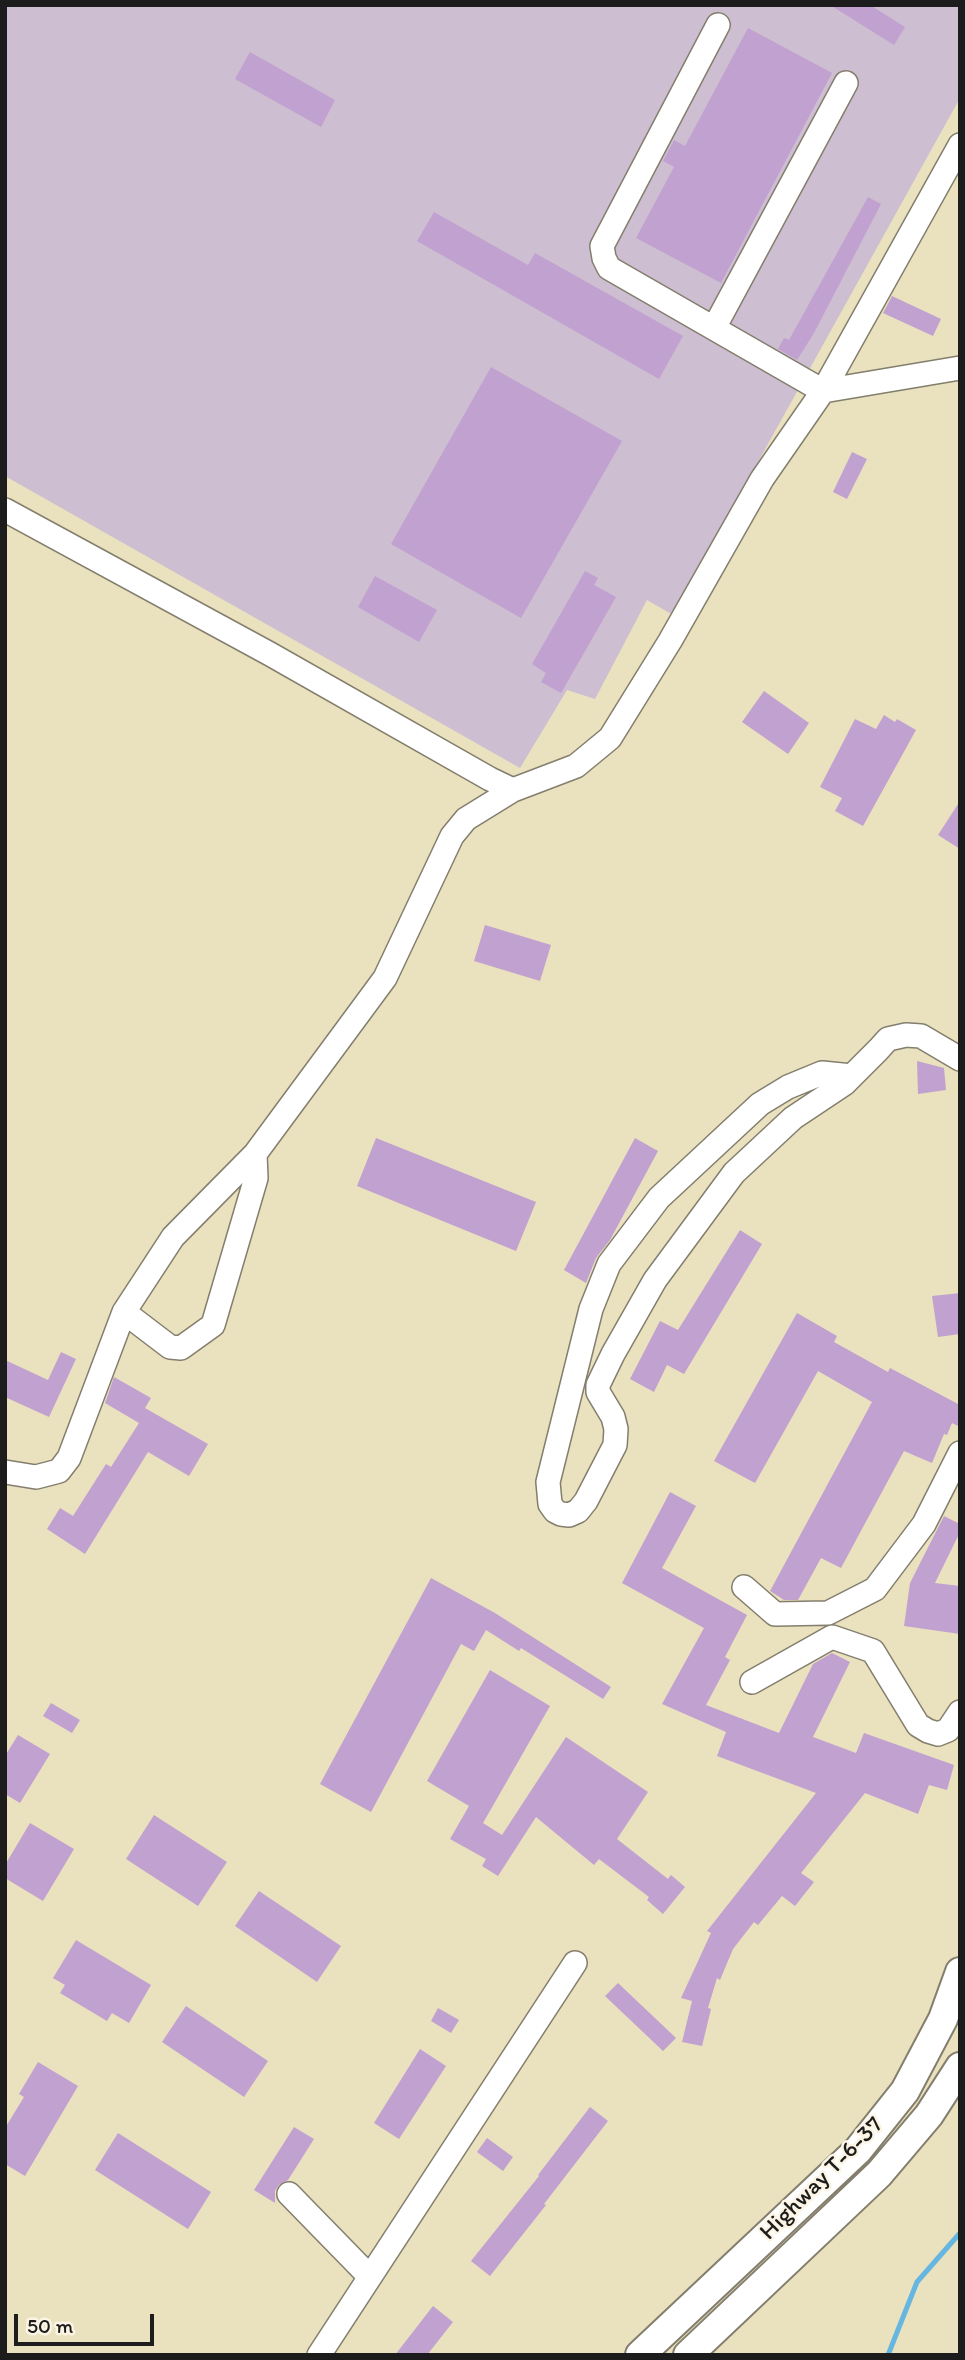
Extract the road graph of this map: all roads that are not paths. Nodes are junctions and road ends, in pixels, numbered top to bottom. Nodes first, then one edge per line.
1 (718, 25) dead end
2 (846, 83) dead end
3 (960, 145) edge
4 (714, 328) junction
5 (960, 368) edge
6 (823, 391) junction
7 (5, 510) edge
8 (513, 790) junction
9 (960, 1059) edge
10 (852, 1076) junction
11 (255, 1154) junction
12 (124, 1312) junction
13 (960, 1453) edge
14 (5, 1472) edge
15 (744, 1587) dead end
16 (752, 1682) dead end
17 (960, 1712) edge
18 (575, 1963) dead end
19 (960, 1972) edge
20 (960, 2067) edge
21 (289, 2194) dead end
22 (369, 2276) junction
23 (693, 2306) junction
24 (713, 2330) junction
25 (318, 2355) edge
26 (640, 2355) edge
27 (688, 2355) edge

1 - 4 lane
2 - 4 lane
3 - 6 lane
4 - 6 lane
5 - 6 lane
6 - 8 lane
7 - 8 lane
8 - 11 lane
9 - 10 lane
10 - 10 lane
11 - 12 lane
11 - 12 lane
12 - 14 lane
13 - 15 lane
16 - 17 lane
18 - 22 lane
19 - 23 main road, Highway T-6-37
20 - 24 main road, Highway T-6-37
21 - 22 lane
22 - 25 lane
23 - 24 main road
23 - 26 main road, Highway T-6-37
24 - 27 main road, Highway T-6-37

